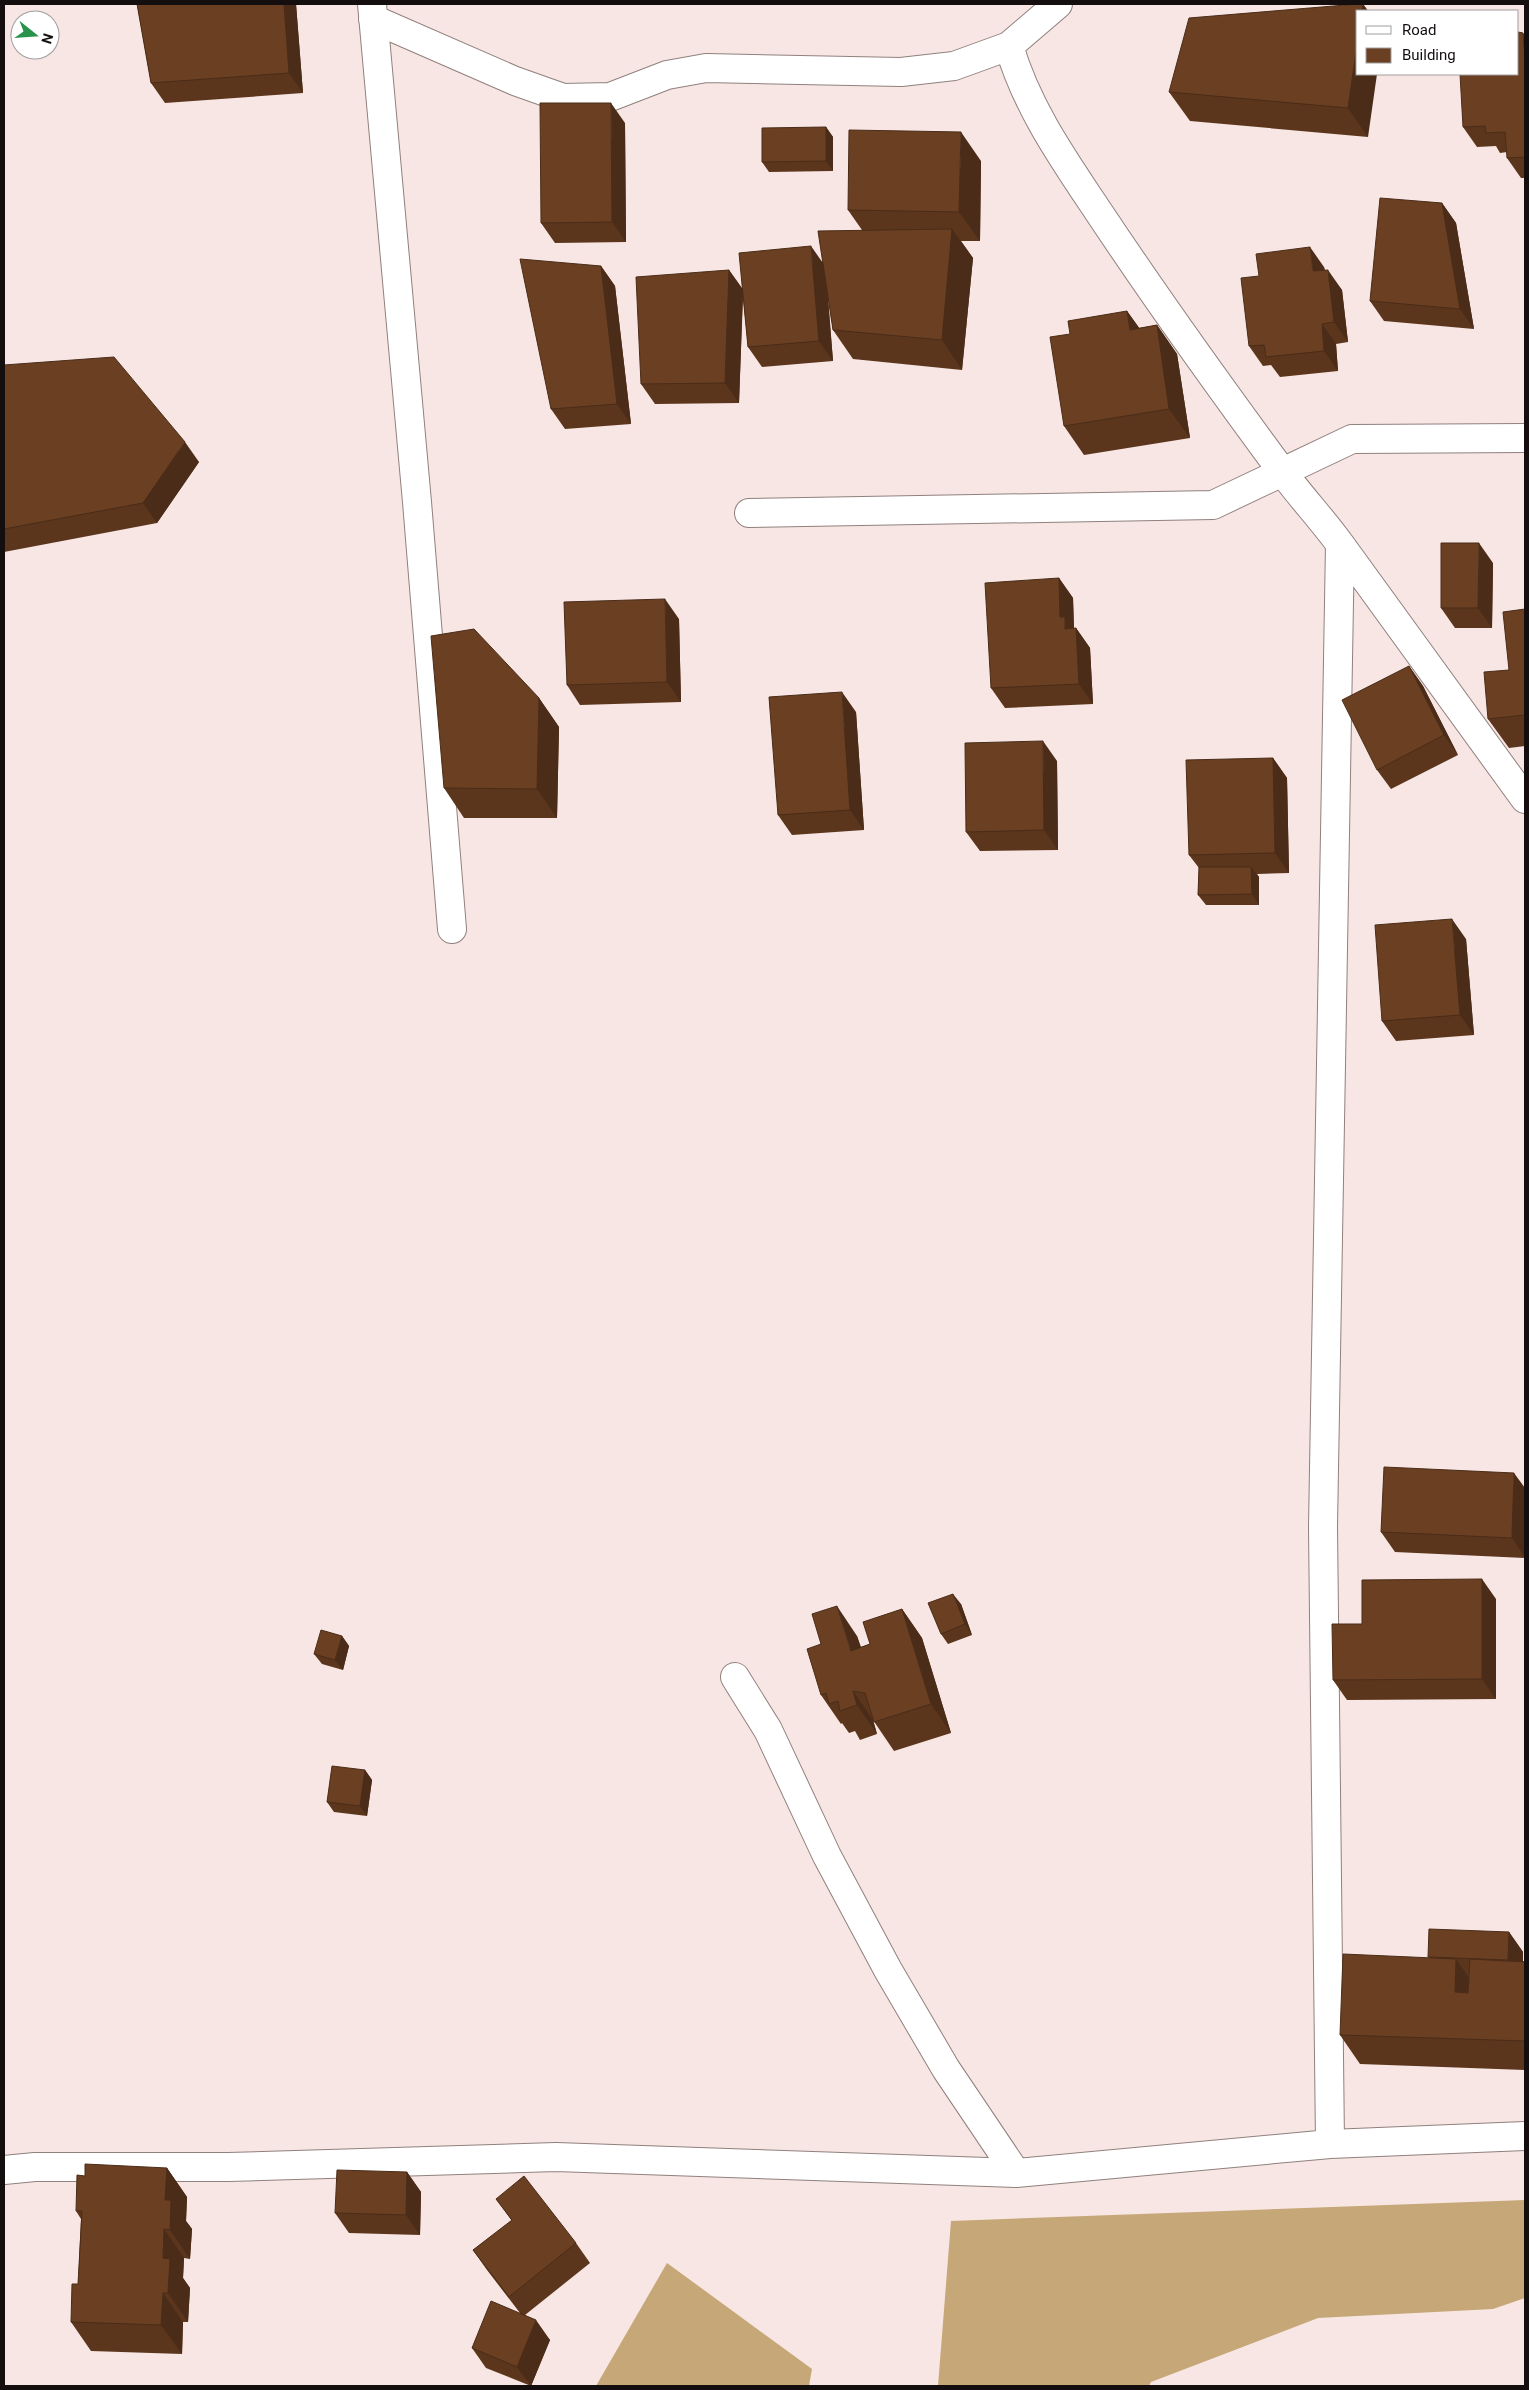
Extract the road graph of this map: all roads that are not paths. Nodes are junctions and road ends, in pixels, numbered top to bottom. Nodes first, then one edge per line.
1 (1058, 4) edge
2 (372, 11) edge
3 (1009, 46) junction
4 (1525, 438) edge
5 (1283, 473) junction
6 (749, 513) dead end
7 (1340, 544) junction
8 (1525, 799) edge
9 (452, 929) dead end
10 (735, 1676) dead end
11 (1525, 2136) edge
12 (1330, 2144) junction
13 (4, 2170) edge
14 (1016, 2173) junction

1 - 3 street
2 - 3 street
2 - 9 street
3 - 5 street
4 - 5 street
5 - 6 street
5 - 7 street
7 - 8 street
7 - 12 street
10 - 14 street
11 - 12 street
12 - 14 street
13 - 14 street

